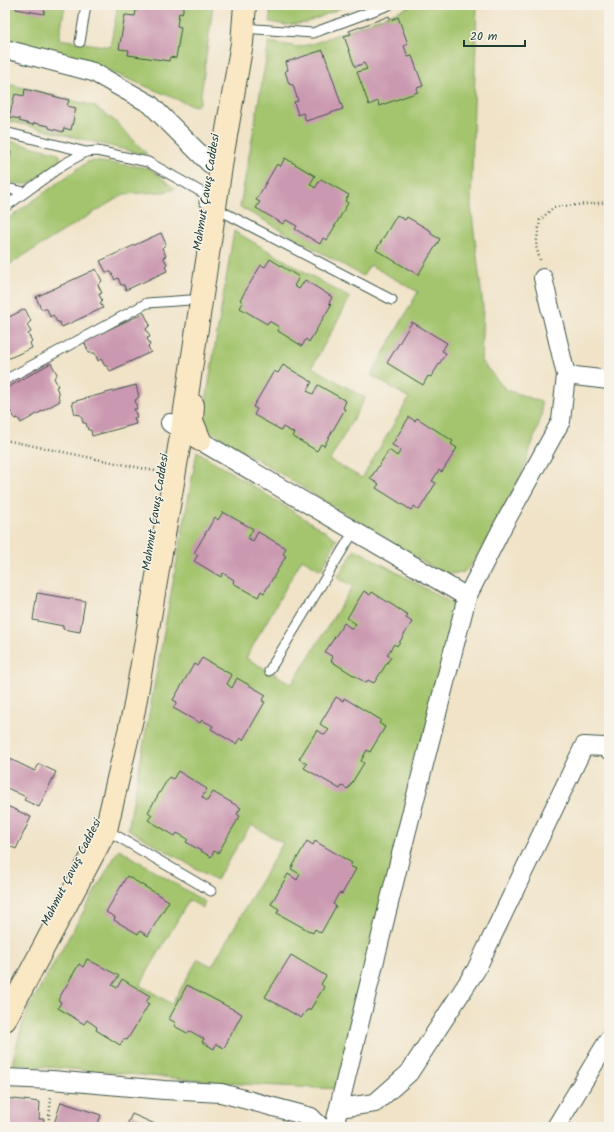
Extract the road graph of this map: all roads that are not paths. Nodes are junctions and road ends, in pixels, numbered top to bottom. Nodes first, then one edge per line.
1 (86, 5) edge
2 (233, 5) edge
3 (245, 5) edge
4 (253, 5) edge
5 (389, 5) edge
6 (243, 28) junction
7 (80, 42) dead end
8 (5, 49) edge
9 (5, 132) edge
10 (86, 152) junction
11 (210, 164) junction
12 (5, 188) edge
13 (24, 192) junction
14 (212, 204) junction
15 (5, 207) edge
16 (544, 278) road end
17 (190, 300) junction
18 (392, 300) dead end
19 (566, 375) junction
20 (5, 380) edge
21 (609, 380) edge
22 (184, 431) junction
23 (354, 531) junction
24 (467, 597) junction
25 (269, 671) dead end
26 (609, 750) edge
27 (102, 828) junction
28 (211, 891) dead end
29 (5, 997) edge
30 (5, 1020) edge
31 (609, 1039) edge
32 (8, 1077) edge
33 (339, 1108) junction
34 (321, 1127) edge
35 (334, 1127) edge
36 (556, 1127) edge

1 - 7 lane
2 - 6 main road, Mahmut Çavuş Caddesi
3 - 6 main road
4 - 6 main road
5 - 6 lane
6 - 11 main road, Mahmut Çavuş Caddesi
6 - 14 main road
8 - 11 street
9 - 10 lane
10 - 13 lane
10 - 14 lane
11 - 14 main road, Mahmut Çavuş Caddesi
12 - 13 lane
13 - 15 lane
14 - 17 main road, Mahmut Çavuş Caddesi
14 - 18 lane
14 - 22 main road
16 - 19 street
17 - 20 lane
17 - 22 main road, Mahmut Çavuş Caddesi
19 - 21 street
19 - 24 street
22 - 23 street
22 - 27 main road
22 - 27 main road, Mahmut Çavuş Caddesi
23 - 24 street
23 - 25 lane
24 - 33 street
26 - 33 street
27 - 28 lane
27 - 29 main road, Mahmut Çavuş Caddesi
27 - 30 main road
31 - 36 street
32 - 34 street
33 - 35 street

